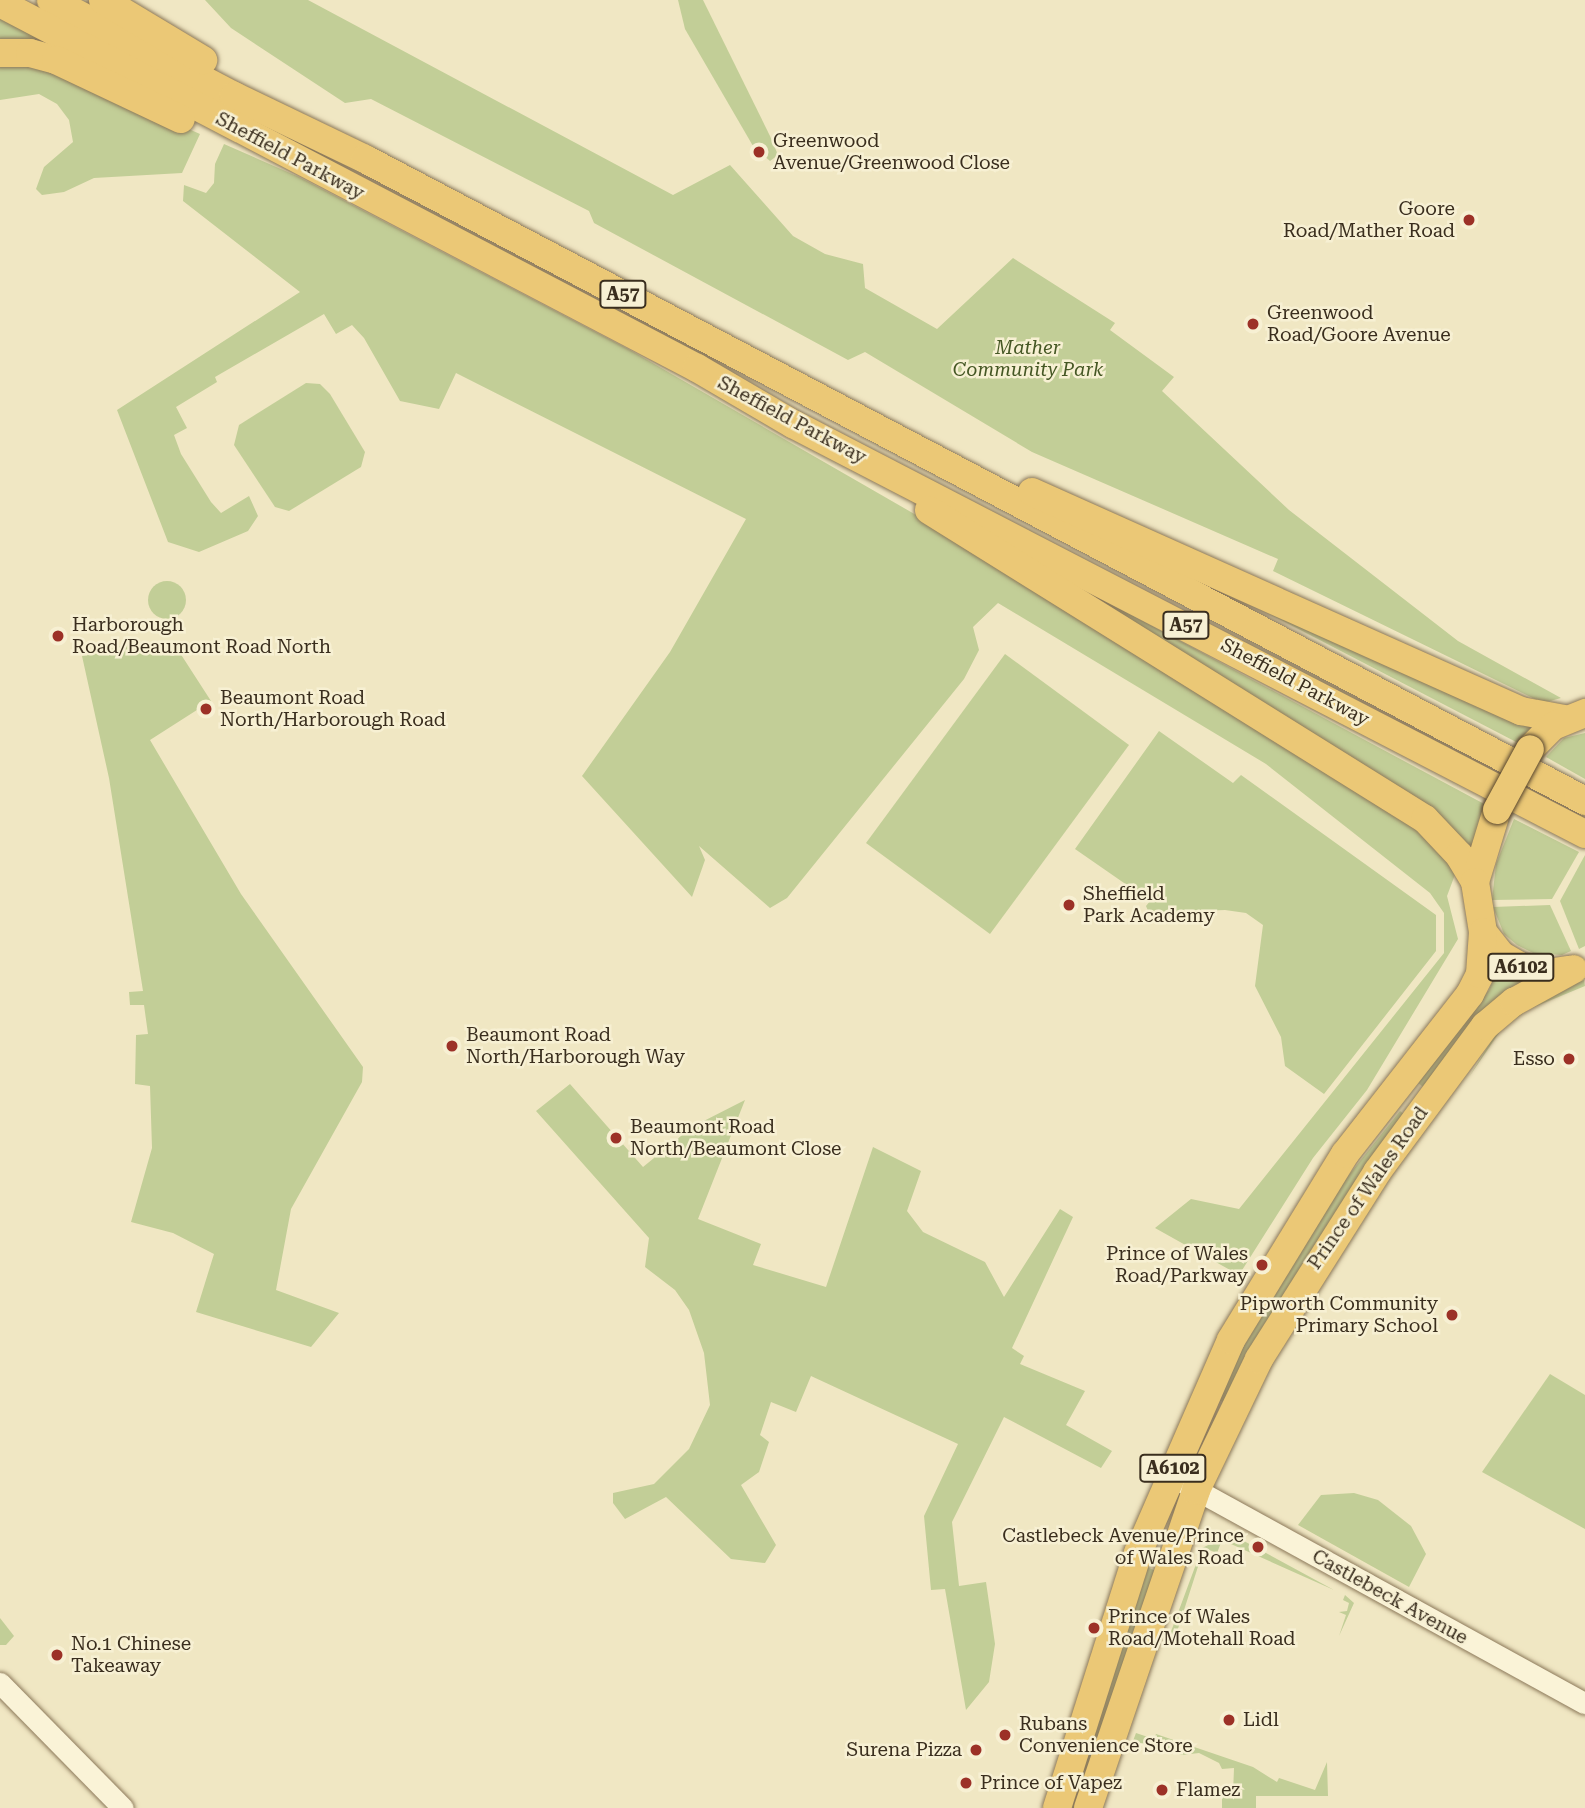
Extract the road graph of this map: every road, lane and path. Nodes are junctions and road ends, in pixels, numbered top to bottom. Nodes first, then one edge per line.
1 (51, 0) edge
2 (103, 0) edge
3 (0, 3) edge
4 (0, 53) edge
5 (365, 159) junction
6 (327, 175) junction
7 (793, 424) junction
8 (880, 430) junction
9 (1575, 716) edge
10 (1585, 801) edge
11 (1585, 834) edge
12 (1475, 882) junction
13 (1483, 932) junction
14 (1579, 967) edge
15 (1170, 1476) junction
16 (1196, 1490) junction
17 (0, 1683) edge
18 (1585, 1703) edge
19 (123, 1808) edge
20 (1057, 1808) edge
21 (1088, 1808) edge

1 - 5 highway, Sheffield Parkway / A57
2 - 5 highway
3 - 6 highway, Sheffield Parkway / A57
4 - 6 highway
5 - 8 highway, Sheffield Parkway / A57
6 - 7 highway, Sheffield Parkway / A57
7 - 11 highway, Sheffield Parkway / A57
7 - 12 highway
8 - 9 highway
8 - 10 highway, Sheffield Parkway / A57
9 - 12 highway, A6102, bridge
12 - 13 highway, A6102
13 - 14 highway, A6102
13 - 15 highway, Prince of Wales Road / A6102
14 - 16 highway, Prince of Wales Road / A6102
15 - 16 street
15 - 20 highway, Prince of Wales Road / A6102
16 - 18 street, Castlebeck Avenue
16 - 21 highway, Prince of Wales Road / A6102
17 - 19 street

